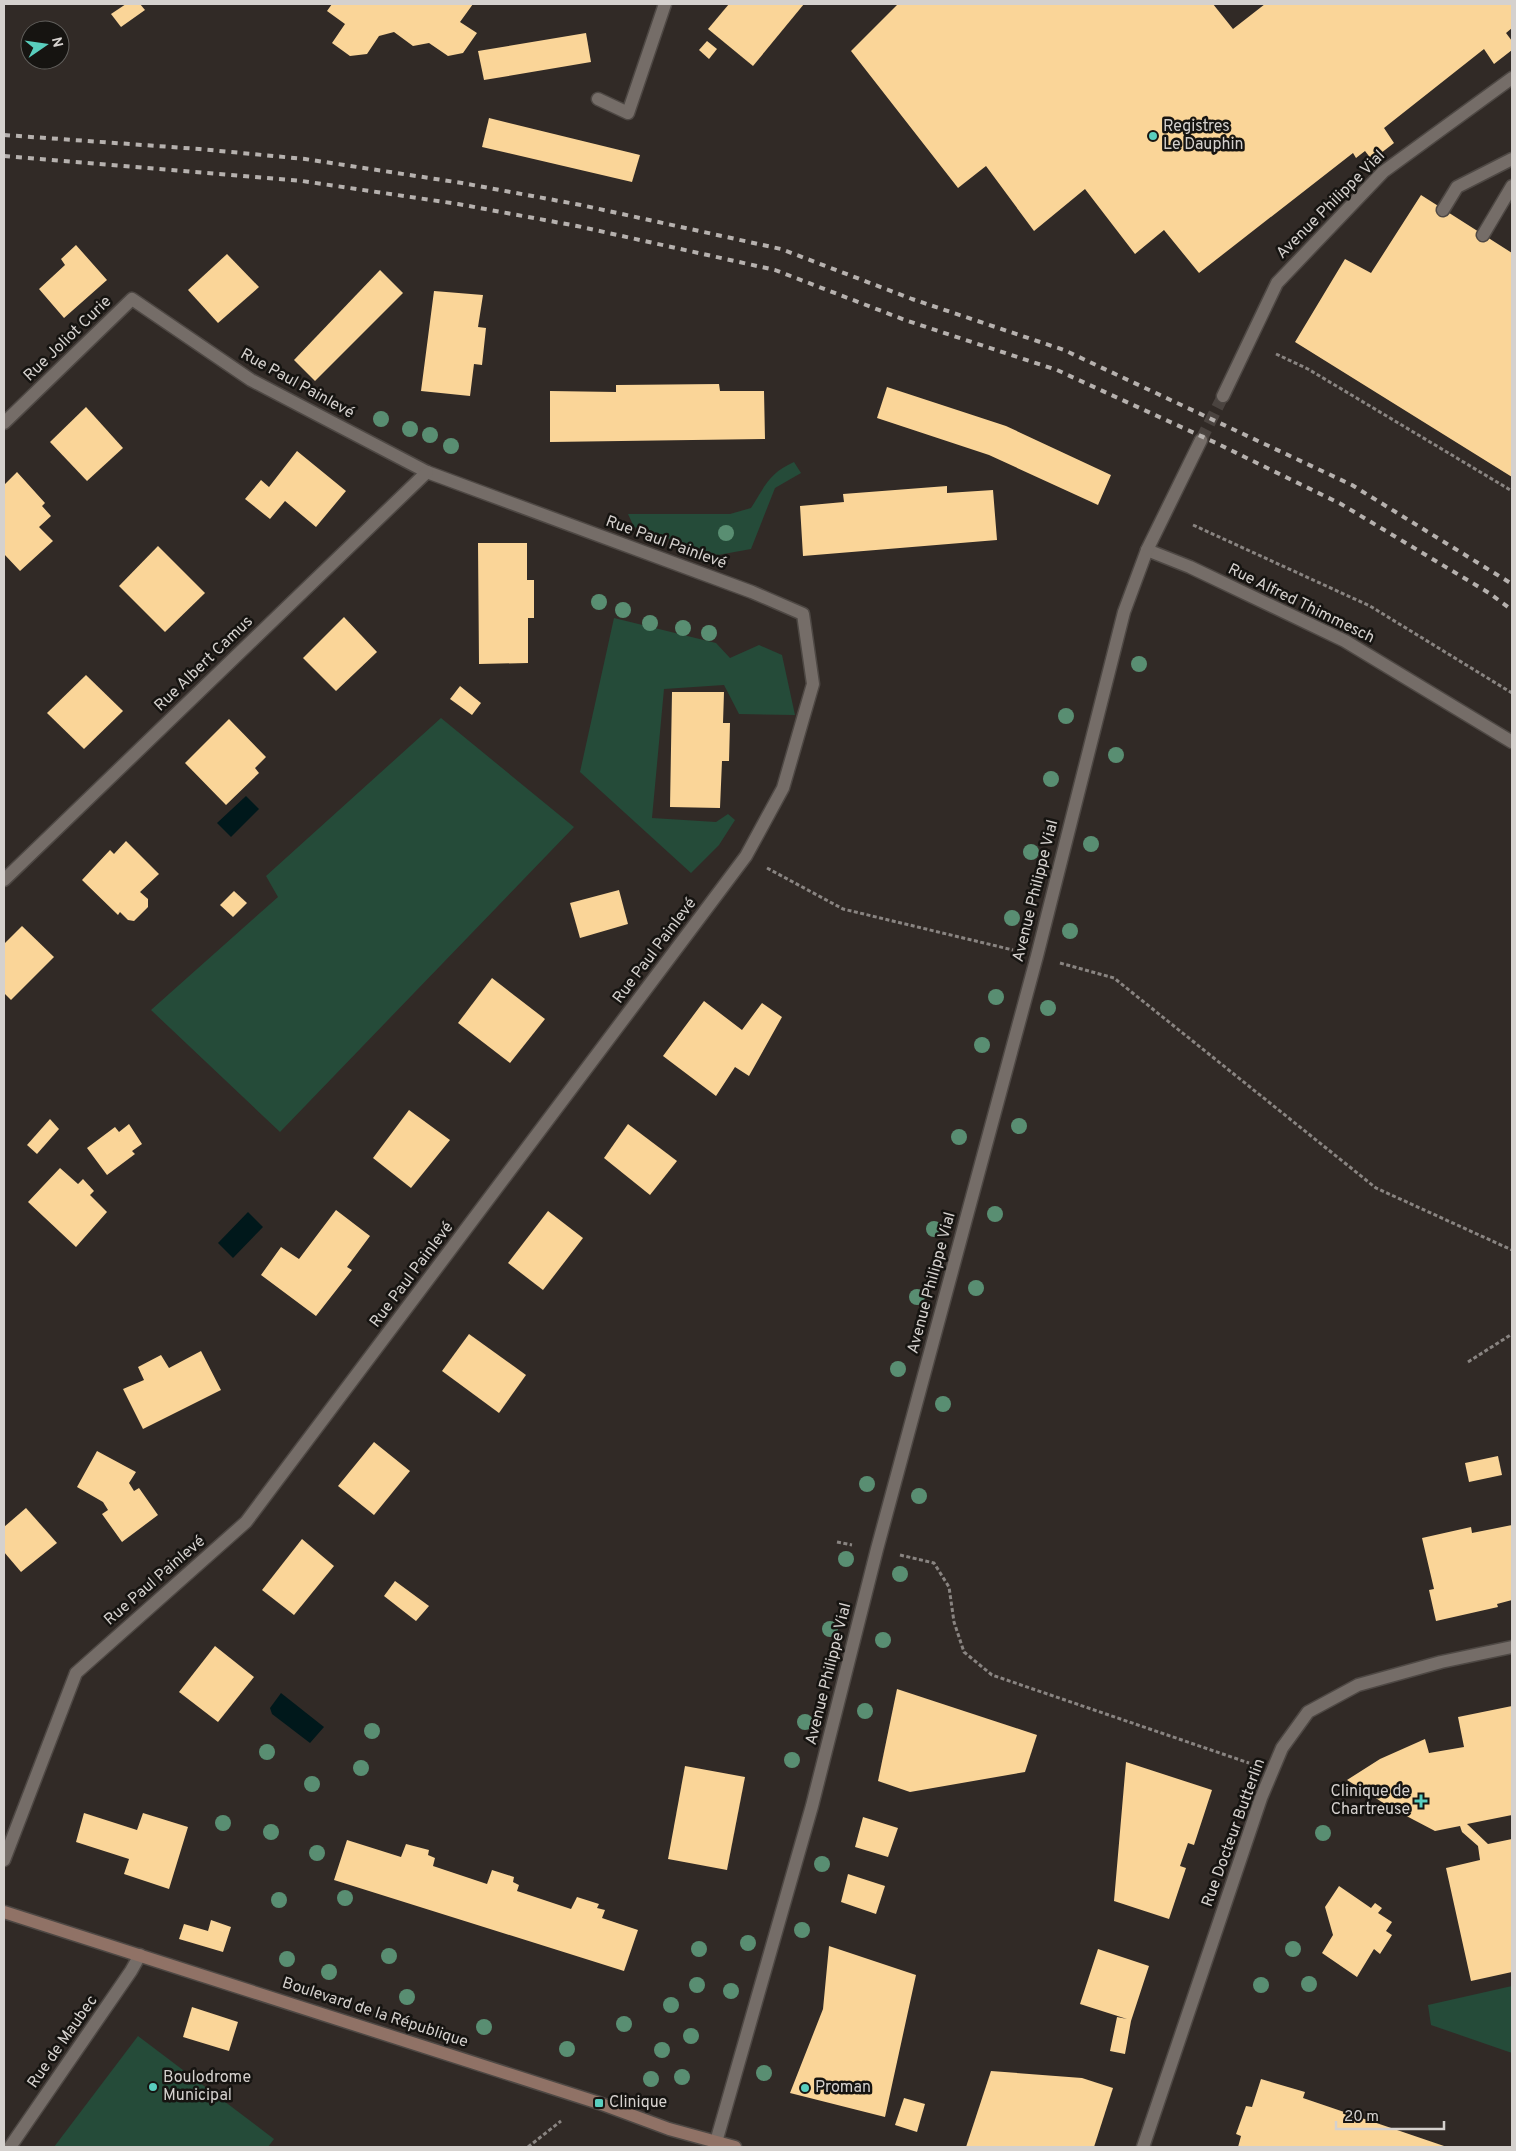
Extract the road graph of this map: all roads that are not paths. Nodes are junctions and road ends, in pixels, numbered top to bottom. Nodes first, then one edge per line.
1 (665, 4) edge
2 (1512, 78) edge
3 (598, 99) dead end
4 (1512, 159) edge
5 (1512, 186) edge
6 (1443, 210) dead end
7 (1483, 235) dead end
8 (132, 298) joint
9 (1223, 396) tunnel mouth
10 (4, 423) edge
11 (1202, 440) tunnel mouth
12 (427, 472) junction
13 (1147, 550) junction
14 (1512, 742) edge
15 (4, 880) edge
16 (1512, 1646) edge
17 (4, 1860) edge
18 (4, 1912) edge
19 (140, 1955) junction
20 (716, 2145) edge
21 (10, 2147) edge
22 (735, 2147) edge
23 (1143, 2147) edge

1 - 3 street
2 - 9 street, Avenue Philippe Vial
4 - 6 street
5 - 7 street
8 - 10 street, Rue Joliot Curie
8 - 12 street, Rue Paul Painlevé
11 - 13 street, Avenue Philippe Vial
12 - 15 street, Rue Albert Camus
12 - 17 street, Rue Paul Painlevé
13 - 14 street, Rue Alfred Thimmesch
13 - 20 street, Avenue Philippe Vial
16 - 23 street, Rue Docteur Butterlin
18 - 19 street, Boulevard de la République
19 - 20 street, Boulevard de la République
19 - 21 street, Rue de Maubec
20 - 22 street, Boulevard de la République

